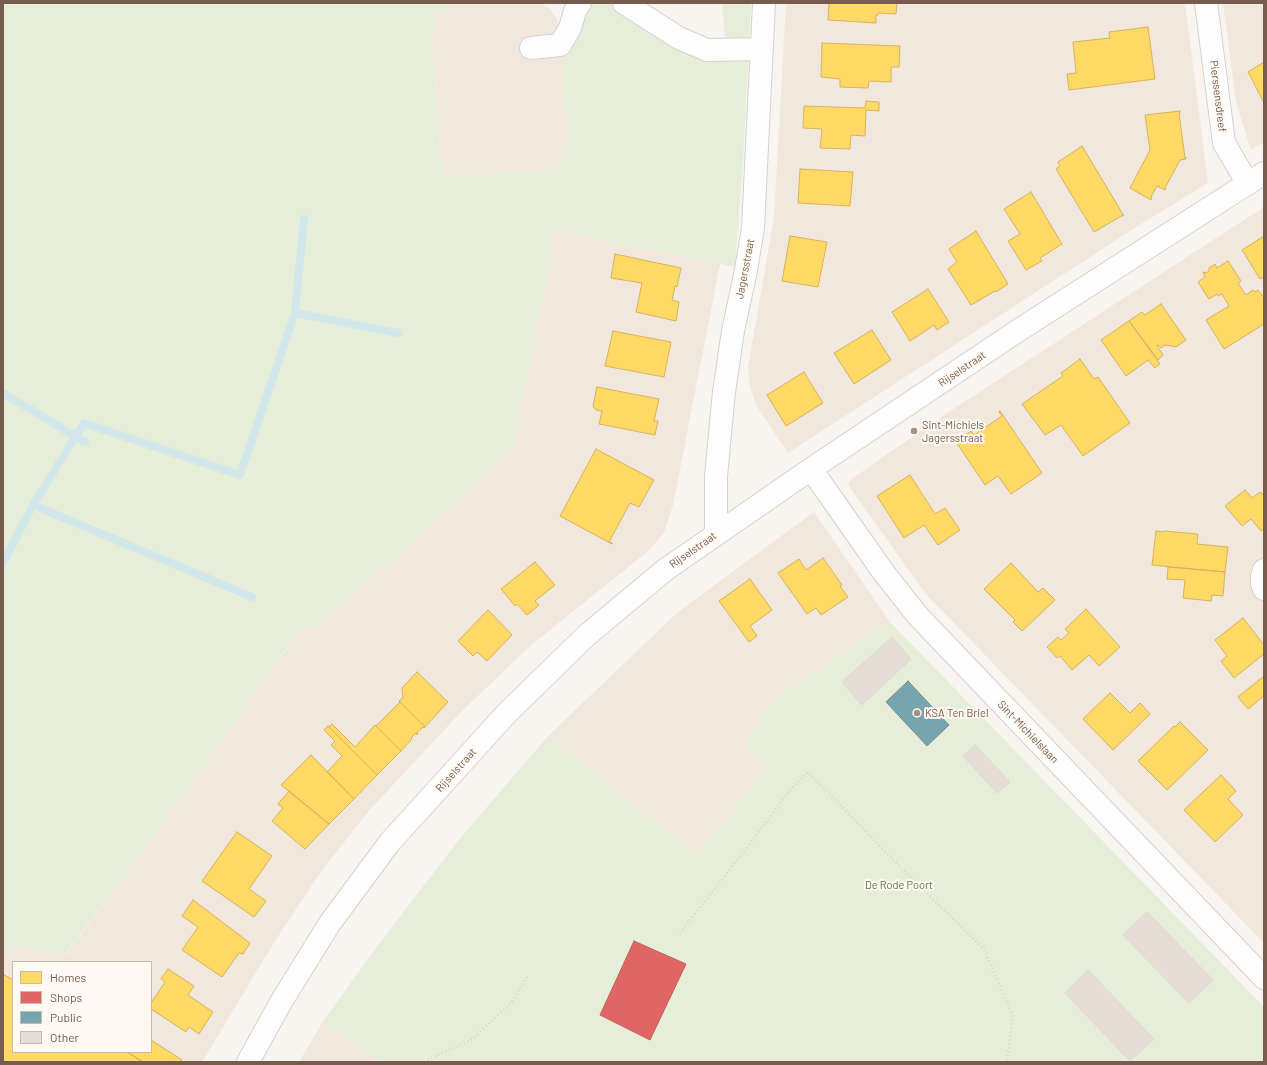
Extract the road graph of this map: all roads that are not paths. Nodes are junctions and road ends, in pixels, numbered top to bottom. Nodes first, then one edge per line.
1 (580, 3) edge
2 (624, 3) edge
3 (764, 3) edge
4 (1206, 3) edge
5 (531, 48) dead end
6 (762, 49) junction
7 (1256, 178) edge
8 (811, 469) junction
9 (716, 534) junction
10 (1264, 570) edge
11 (1264, 589) edge
12 (1264, 978) edge
13 (248, 1062) edge

1 - 5 street
2 - 6 street
3 - 6 street, Jagersstraat
4 - 7 street, Pierssensdreef
6 - 9 street, Jagersstraat
7 - 8 street, Rijselstraat
8 - 9 street, Rijselstraat
8 - 12 street, Sint-Michielslaan
9 - 13 street, Rijselstraat
10 - 11 street

